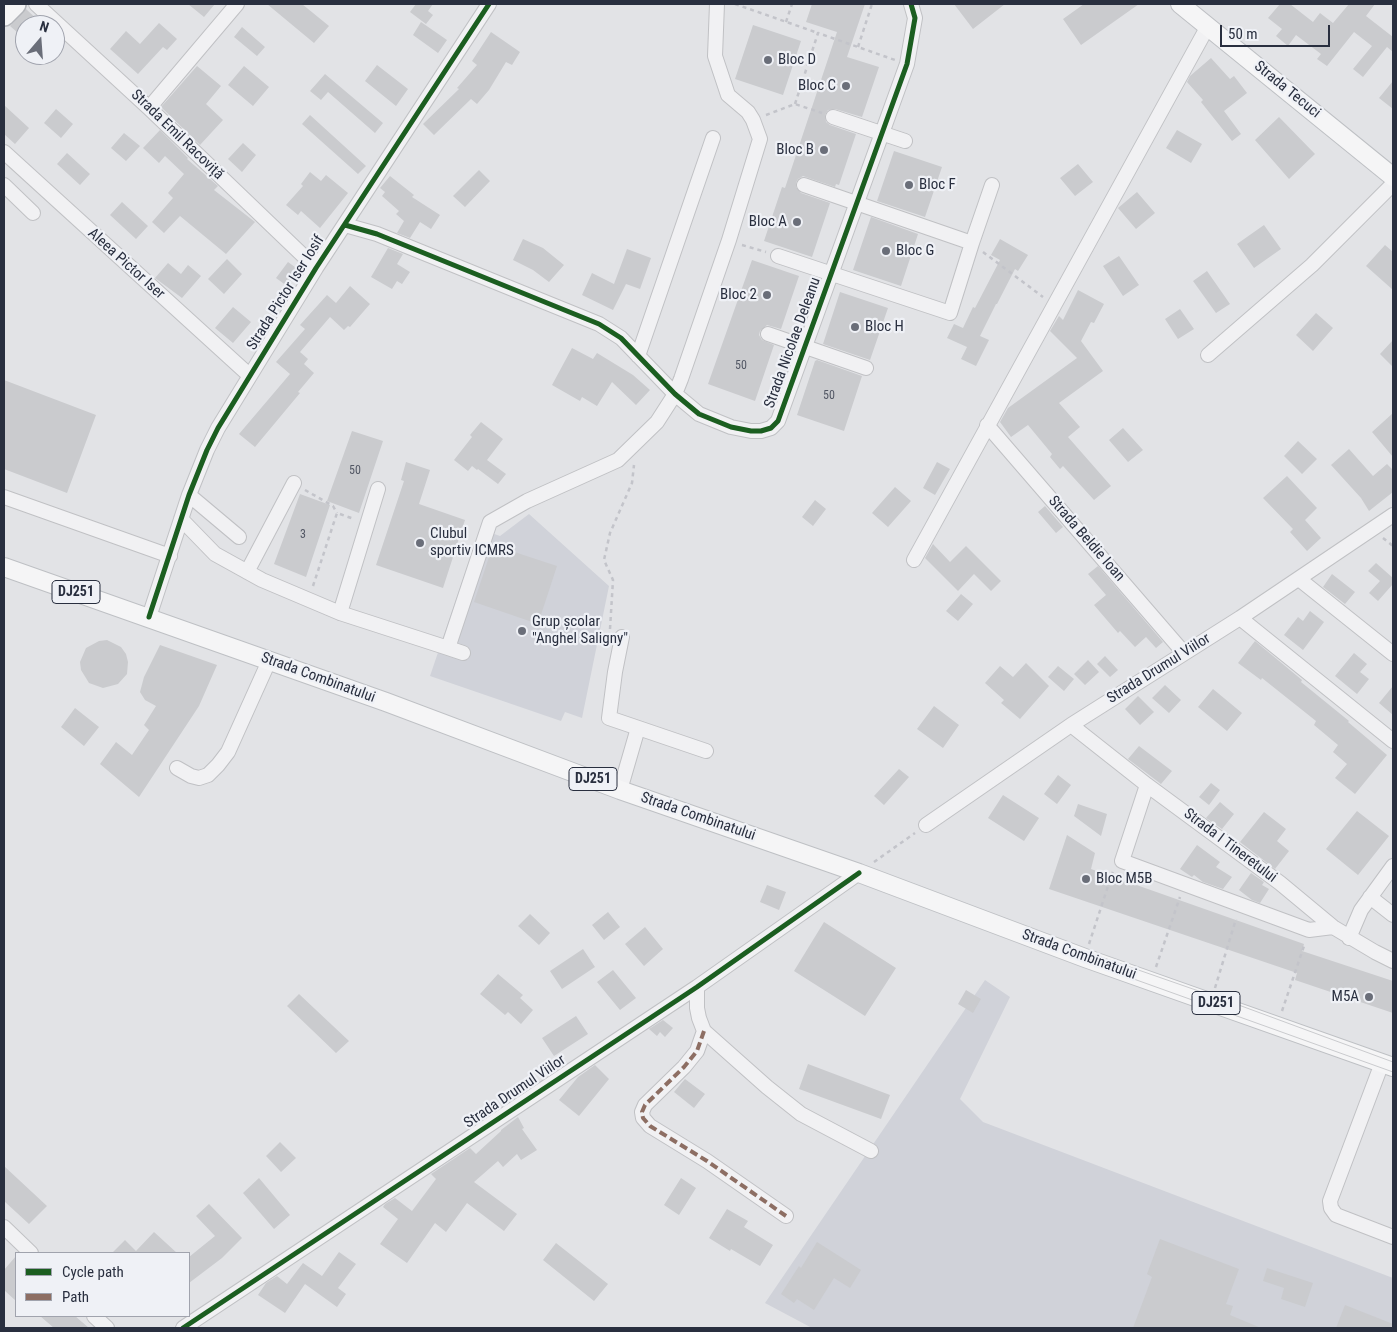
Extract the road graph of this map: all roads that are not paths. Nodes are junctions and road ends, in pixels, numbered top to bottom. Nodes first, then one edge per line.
1 (14, 4) edge
2 (36, 4) edge
3 (237, 4) edge
4 (489, 4) edge
5 (717, 4) edge
6 (911, 4) edge
7 (1180, 4) edge
8 (4, 15) edge
9 (1208, 26) junction
10 (149, 108) junction
11 (833, 117) road end
12 (881, 133) junction
13 (713, 138) dead end
14 (905, 141) dead end
15 (4, 152) edge
16 (1393, 177) edge
17 (992, 184) dead end
18 (1393, 184) edge
19 (4, 185) edge
20 (804, 185) dead end
21 (857, 204) junction
22 (33, 213) dead end
23 (344, 225) junction
24 (972, 243) junction
25 (778, 256) road end
26 (316, 268) junction
27 (831, 274) junction
28 (768, 334) dead end
29 (805, 347) junction
30 (638, 356) junction
31 (1208, 356) dead end
32 (866, 368) dead end
33 (249, 375) junction
34 (675, 394) junction
35 (988, 425) junction
36 (294, 484) road end
37 (378, 490) dead end
38 (189, 496) junction
39 (4, 497) edge
40 (1393, 515) edge
41 (181, 519) junction
42 (239, 537) dead end
43 (170, 556) junction
44 (914, 560) dead end
45 (4, 567) edge
46 (247, 572) junction
47 (1299, 579) junction
48 (340, 613) junction
49 (149, 617) junction
50 (1240, 618) junction
51 (616, 633) road end
52 (448, 648) junction
53 (463, 653) dead end
54 (1184, 653) junction
55 (1393, 654) edge
56 (270, 660) junction
57 (1071, 725) junction
58 (638, 728) junction
59 (1393, 741) edge
60 (706, 751) dead end
61 (177, 768) dead end
62 (1147, 785) junction
63 (620, 790) junction
64 (926, 825) road end
65 (1393, 866) edge
66 (859, 874) junction
67 (1370, 897) junction
68 (1393, 915) edge
69 (1333, 927) junction
70 (1350, 938) junction
71 (1393, 961) edge
72 (697, 987) junction
73 (704, 1031) junction
74 (1388, 1065) edge
75 (872, 1151) dead end
76 (786, 1216) dead end
77 (4, 1227) edge
78 (1393, 1237) edge
79 (30, 1252) edge
80 (95, 1317) edge
81 (107, 1328) edge
82 (183, 1328) edge

1 - 8 highway
2 - 10 street, Strada Emil Racoviță
3 - 10 street
4 - 23 street, Strada Pictor Iser Iosif
5 - 34 street
6 - 12 street, Strada Nicolae Deleanu
7 - 9 main road, Strada Tecuci
9 - 16 main road, Strada Tecuci
9 - 35 street
10 - 26 street, Strada Emil Racoviță
11 - 12 street
12 - 14 street
12 - 21 street, Strada Nicolae Deleanu
13 - 30 street
15 - 33 street, Aleea Pictor Iser
17 - 24 street
18 - 31 street
19 - 22 street
20 - 21 street
21 - 24 street
21 - 27 street, Strada Nicolae Deleanu
23 - 26 street, Strada Pictor Iser Iosif
23 - 30 street, Strada Nicolae Deleanu
24 - 27 street
25 - 27 street
26 - 33 street, Strada Pictor Iser Iosif
27 - 29 street, Strada Nicolae Deleanu
28 - 29 street
29 - 32 street
29 - 34 street, Strada Nicolae Deleanu
30 - 34 street, Strada Nicolae Deleanu
33 - 38 street, Strada Pictor Iser Iosif
34 - 52 street
35 - 44 street
35 - 54 street, Strada Beldie Ioan
36 - 46 street
37 - 48 street
38 - 41 street, Strada Pictor Iser Iosif
38 - 42 street
39 - 43 street
40 - 47 street, Strada Drumul Viilor
41 - 43 street, Strada Pictor Iser Iosif
41 - 46 street
43 - 49 street, Strada Pictor Iser Iosif
45 - 49 main road, Strada Combinatului / DJ251
46 - 48 street
47 - 50 street, Strada Drumul Viilor
47 - 55 street
48 - 52 street
49 - 56 main road, Strada Combinatului / DJ251
50 - 54 street, Strada Drumul Viilor
50 - 59 street
51 - 58 street
52 - 53 street
54 - 57 street, Strada Drumul Viilor
56 - 61 street
56 - 63 main road, Strada Combinatului / DJ251
57 - 62 street, Strada I Tineretului
57 - 64 street, Strada Drumul Viilor
58 - 60 street
58 - 63 street
62 - 69 street, Strada I Tineretului
62 - 69 street
63 - 66 main road, Strada Combinatului / DJ251
65 - 67 street
66 - 72 street, Strada Drumul Viilor
66 - 74 main road, Strada Combinatului / DJ251
67 - 68 street
67 - 70 street
69 - 70 street, Strada I Tineretului
70 - 71 street, Strada I Tineretului
72 - 73 street
72 - 82 street, Strada Drumul Viilor
73 - 75 street
73 - 76 street
74 - 78 street
77 - 79 street
80 - 81 street

